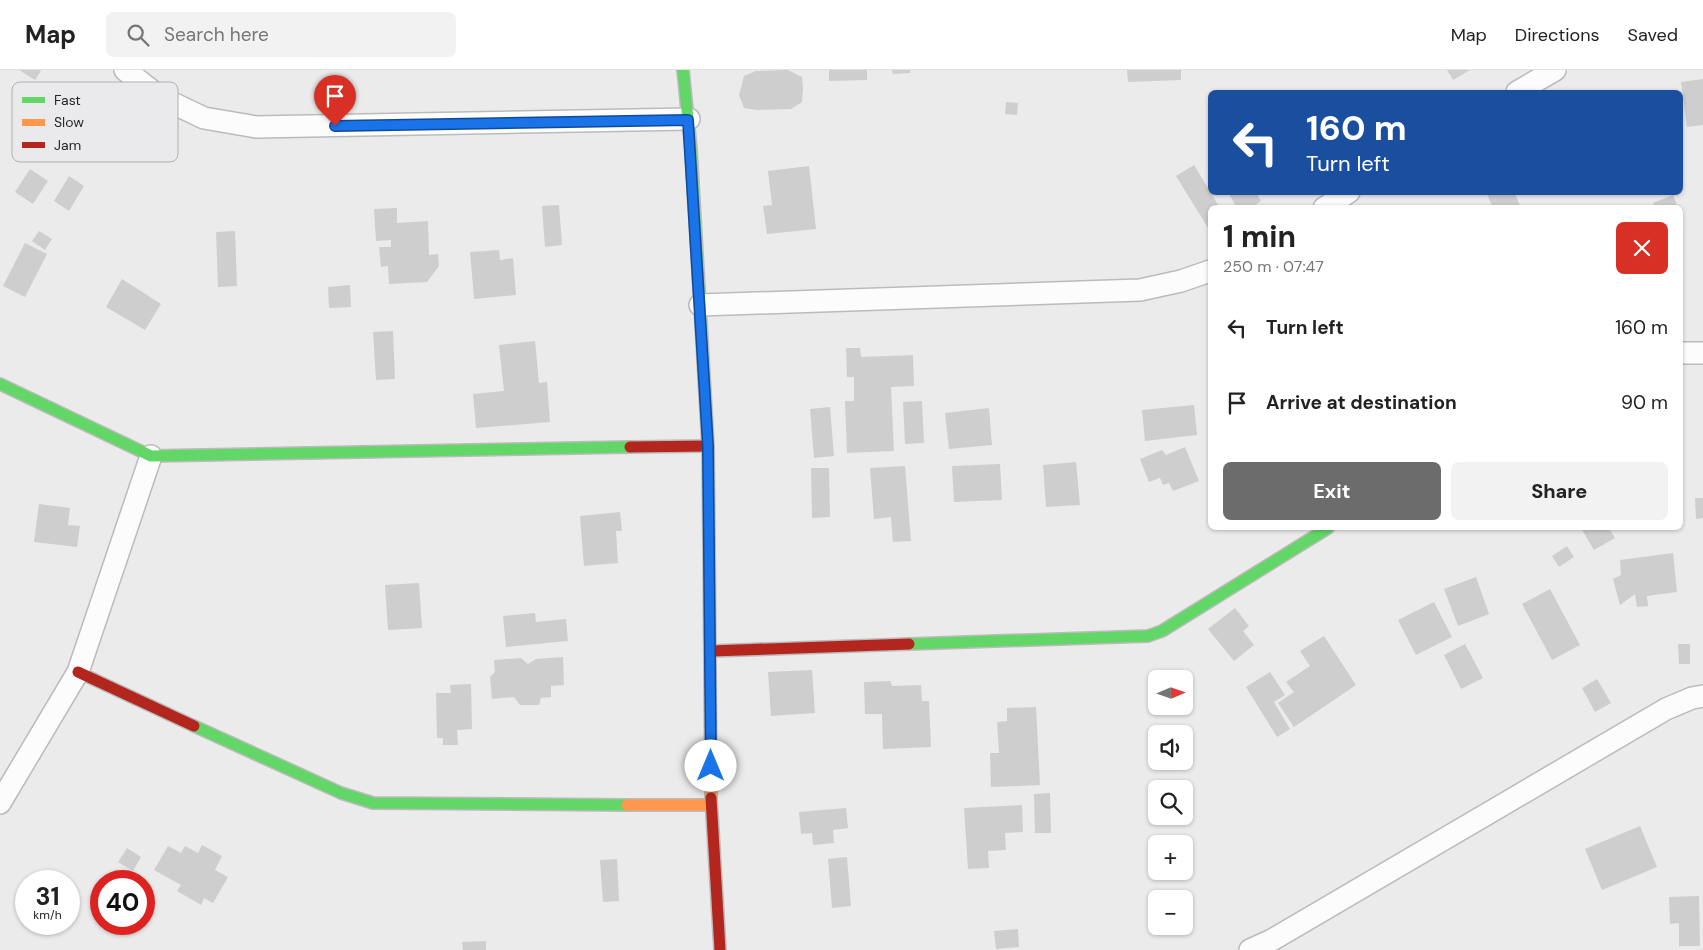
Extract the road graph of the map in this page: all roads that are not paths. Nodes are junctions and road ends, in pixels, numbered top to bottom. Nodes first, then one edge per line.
1 (125, 70) edge
2 (683, 70) edge
3 (1555, 70) edge
4 (141, 82) edge
5 (1520, 90) edge
6 (178, 106) edge
7 (688, 120) junction
8 (1344, 195) edge
9 (1329, 205) edge
10 (1208, 272) edge
11 (700, 305) junction
12 (1683, 353) edge
13 (1703, 353) edge
14 (0, 384) edge
15 (708, 446) junction
16 (151, 456) junction
17 (1325, 530) edge
18 (711, 651) junction
19 (78, 672) junction
20 (1703, 696) edge
21 (0, 803) edge
22 (711, 805) junction
23 (720, 950) edge
24 (1250, 950) edge

1 - 4 street
2 - 7 street
3 - 5 street
6 - 7 street
7 - 11 street
8 - 9 street
10 - 11 street
11 - 15 street
12 - 13 street
14 - 16 street
15 - 16 street
15 - 18 street
16 - 19 street
17 - 18 street
18 - 22 street
19 - 21 street
19 - 22 street
20 - 24 street
22 - 23 street

